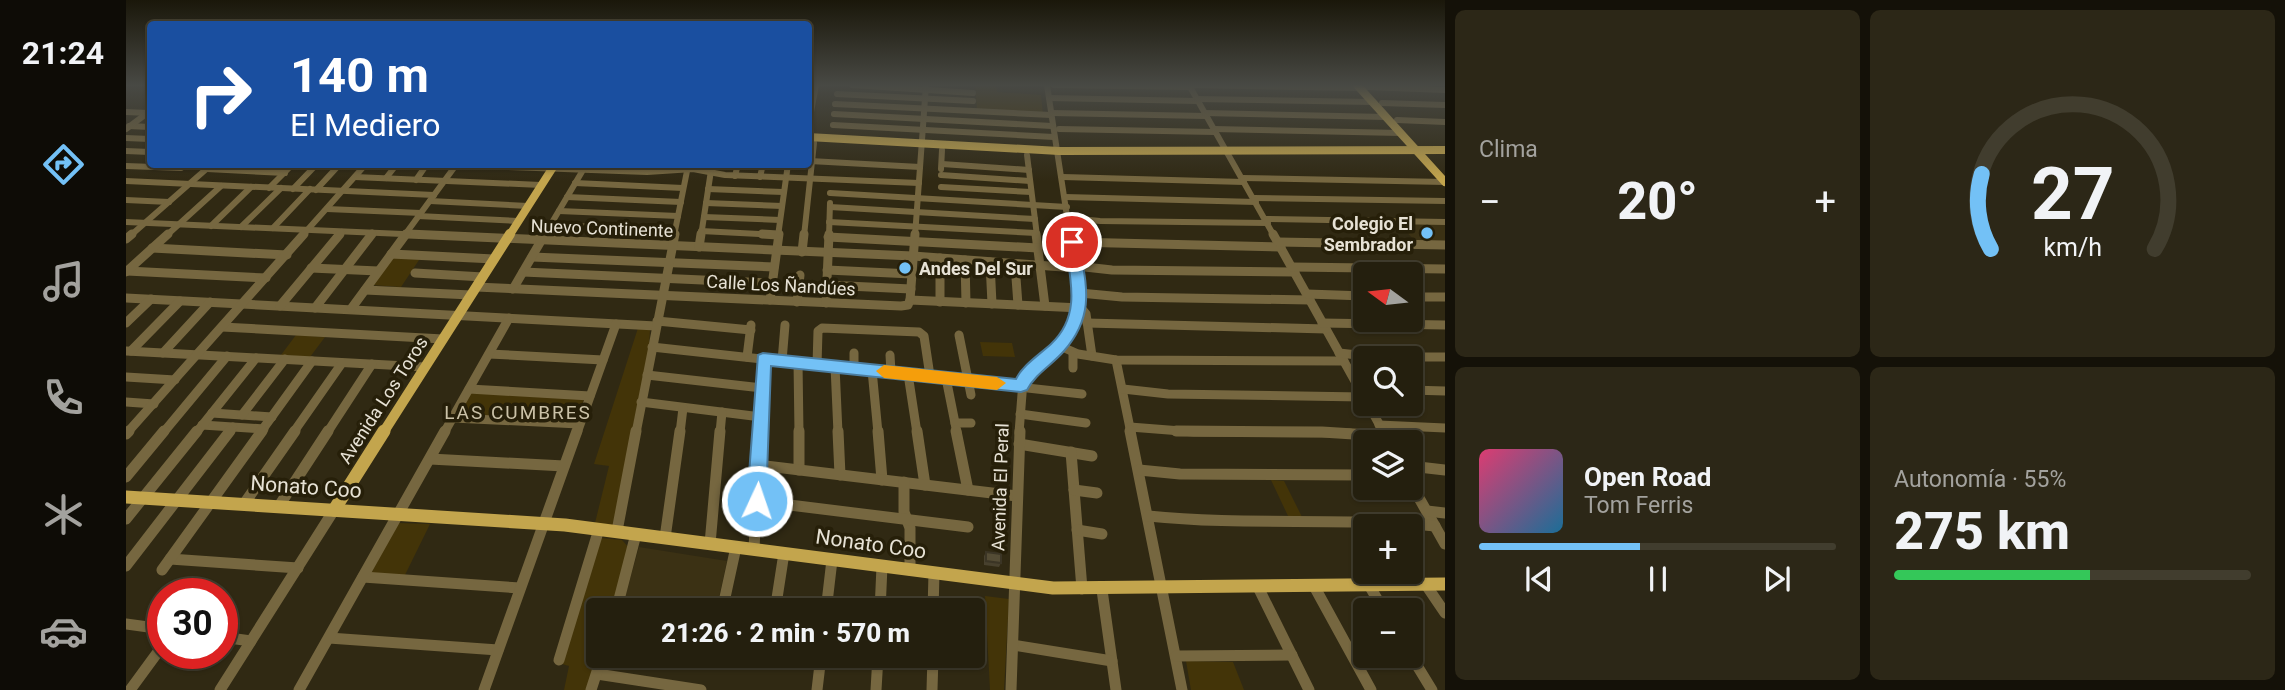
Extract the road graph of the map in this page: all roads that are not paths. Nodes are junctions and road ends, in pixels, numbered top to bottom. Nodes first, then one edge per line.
1 (834, 117) edge
2 (891, 117) edge
3 (1052, 117) edge
4 (1207, 117) edge
5 (1386, 117) edge
6 (1394, 117) edge
7 (923, 119) junction
8 (1397, 120) junction
9 (1445, 122) edge
10 (833, 125) junction
11 (128, 127) edge
12 (147, 127) edge
13 (1055, 128) junction
14 (923, 130) junction
15 (1214, 131) junction
16 (1401, 133) junction
17 (1054, 137) junction
18 (126, 138) edge
19 (831, 138) junction
20 (147, 139) edge
21 (812, 141) edge
22 (812, 141) edge
23 (922, 146) junction
24 (942, 150) junction
25 (1445, 150) edge
26 (1059, 151) junction
27 (126, 152) edge
28 (147, 152) edge
29 (1423, 153) junction
30 (1229, 154) junction
31 (1027, 155) junction
32 (1445, 156) edge
33 (812, 159) edge
34 (942, 164) junction
35 (126, 166) edge
36 (147, 166) edge
37 (920, 167) junction
38 (181, 168) edge
39 (209, 168) edge
40 (222, 168) edge
41 (289, 168) edge
42 (313, 168) edge
43 (336, 168) edge
44 (363, 168) edge
45 (394, 168) edge
46 (425, 168) edge
47 (453, 168) edge
48 (552, 168) edge
49 (563, 168) edge
50 (679, 168) edge
51 (687, 168) edge
52 (737, 168) edge
53 (762, 168) edge
54 (787, 168) edge
55 (809, 168) edge
56 (712, 169) edge
57 (583, 170) junction
58 (1029, 170) junction
59 (1445, 172) edge
60 (285, 173) junction
61 (941, 175) junction
62 (735, 176) junction
63 (355, 177) junction
64 (760, 177) junction
65 (1063, 177) junction
66 (386, 178) junction
67 (785, 178) junction
68 (808, 178) junction
69 (831, 179) junction
70 (416, 180) junction
71 (1243, 180) junction
72 (126, 181) edge
73 (445, 181) junction
74 (1030, 181) junction
75 (479, 182) junction
76 (1445, 182) edge
77 (163, 183) junction
78 (919, 183) junction
79 (190, 184) junction
80 (506, 184) junction
81 (575, 184) junction
82 (541, 185) junction
83 (221, 186) junction
84 (250, 187) junction
85 (941, 187) junction
86 (270, 188) junction
87 (281, 188) junction
88 (683, 188) junction
89 (293, 189) junction
90 (708, 189) junction
91 (313, 190) junction
92 (343, 191) junction
93 (783, 192) junction
94 (1031, 192) junction
95 (830, 194) junction
96 (567, 197) junction
97 (918, 197) junction
98 (432, 198) junction
99 (941, 199) junction
100 (126, 200) edge
101 (1255, 200) junction
102 (1445, 201) edge
103 (169, 202) junction
104 (465, 202) junction
105 (681, 202) junction
106 (1066, 202) junction
107 (706, 203) junction
108 (493, 204) junction
109 (1033, 205) junction
110 (528, 206) junction
111 (782, 206) junction
112 (830, 208) junction
113 (327, 209) junction
114 (559, 211) junction
115 (917, 211) junction
116 (420, 215) junction
117 (678, 216) junction
118 (704, 217) junction
119 (1068, 218) junction
120 (1035, 219) junction
121 (780, 220) junction
122 (518, 221) junction
123 (1266, 221) junction
124 (126, 222) edge
125 (829, 222) junction
126 (1445, 222) edge
127 (145, 223) junction
128 (178, 224) junction
129 (550, 225) junction
130 (916, 225) junction
131 (211, 226) junction
132 (241, 227) junction
133 (273, 228) junction
134 (309, 230) junction
135 (675, 230) junction
136 (701, 231) junction
137 (342, 232) junction
138 (373, 233) junction
139 (1036, 233) junction
140 (405, 234) junction
141 (778, 235) junction
142 (828, 237) junction
143 (126, 239) edge
144 (507, 239) junction
145 (915, 240) junction
146 (541, 241) junction
147 (1072, 242) junction
148 (1279, 245) junction
149 (1445, 245) edge
150 (672, 246) junction
151 (699, 247) junction
152 (152, 248) junction
153 (1038, 248) junction
154 (776, 251) junction
155 (802, 252) junction
156 (828, 253) junction
157 (391, 254) junction
158 (286, 255) junction
159 (913, 256) junction
160 (532, 257) junction
161 (940, 258) junction
162 (494, 259) junction
163 (965, 260) junction
164 (990, 262) junction
165 (668, 263) junction
166 (1015, 264) junction
167 (1040, 266) junction
168 (774, 267) junction
169 (1076, 267) junction
170 (311, 268) junction
171 (1445, 269) edge
172 (345, 270) junction
173 (827, 270) junction
174 (1293, 270) junction
175 (126, 271) edge
176 (378, 271) junction
177 (523, 272) junction
178 (415, 273) dead end
179 (912, 274) junction
180 (800, 275) dead end
181 (483, 277) junction
182 (266, 278) junction
183 (666, 278) junction
184 (772, 283) junction
185 (826, 285) junction
186 (513, 289) junction
187 (911, 289) junction
188 (365, 290) junction
189 (473, 291) junction
190 (1080, 293) junction
191 (662, 295) junction
192 (1353, 296) edge
193 (1423, 296) edge
194 (1308, 297) junction
195 (1445, 297) edge
196 (126, 298) edge
197 (150, 299) junction
198 (770, 300) junction
199 (910, 300) junction
200 (180, 301) junction
201 (210, 302) junction
202 (797, 302) junction
203 (940, 302) junction
204 (826, 303) junction
205 (966, 303) junction
206 (243, 304) junction
207 (992, 304) junction
208 (1018, 305) junction
209 (279, 306) junction
210 (1045, 306) junction
211 (315, 308) junction
212 (1080, 308) junction
213 (351, 309) junction
214 (457, 316) junction
215 (509, 318) junction
216 (126, 323) edge
217 (657, 323) junction
218 (1087, 323) junction
219 (615, 324) junction
220 (785, 325) dead end
221 (1445, 325) edge
222 (1324, 326) junction
223 (222, 327) junction
224 (959, 335) dead end
225 (443, 339) junction
226 (1060, 346) junction
227 (652, 347) junction
228 (128, 351) edge
229 (163, 353) junction
230 (854, 353) dead end
231 (1073, 353) junction
232 (489, 354) junction
233 (197, 355) junction
234 (890, 355) dead end
235 (227, 356) junction
236 (1091, 356) junction
237 (747, 357) junction
238 (1445, 357) edge
239 (256, 358) junction
240 (1340, 358) junction
241 (285, 359) junction
242 (763, 359) junction
243 (603, 360) junction
244 (1116, 360) junction
245 (312, 361) junction
246 (782, 361) junction
247 (798, 362) junction
248 (342, 363) junction
249 (372, 364) junction
250 (817, 365) junction
251 (835, 366) junction
252 (425, 367) junction
253 (855, 368) junction
254 (1073, 368) dead end
255 (872, 370) junction
256 (891, 372) junction
257 (908, 374) junction
258 (647, 375) junction
259 (930, 376) junction
260 (126, 377) edge
261 (946, 378) junction
262 (1353, 378) edge
263 (175, 380) junction
264 (969, 380) junction
265 (1021, 386) junction
266 (762, 388) junction
267 (469, 389) junction
268 (1123, 389) junction
269 (1423, 390) edge
270 (1445, 391) edge
271 (1082, 394) dead end
272 (971, 395) dead end
273 (1353, 395) edge
274 (590, 396) junction
275 (126, 402) edge
276 (641, 402) junction
277 (154, 404) junction
278 (682, 408) junction
279 (722, 412) junction
280 (212, 413) junction
281 (1020, 414) junction
282 (242, 415) junction
283 (1374, 416) edge
284 (272, 417) junction
285 (761, 417) junction
286 (453, 418) junction
287 (955, 423) junction
288 (971, 423) dead end
289 (1086, 423) dead end
290 (579, 424) junction
291 (202, 425) junction
292 (1379, 425) junction
293 (233, 427) junction
294 (1130, 427) junction
295 (1445, 428) edge
296 (264, 429) junction
297 (1382, 430) edge
298 (128, 431) edge
299 (1353, 433) edge
300 (1019, 444) junction
301 (1071, 452) junction
302 (1092, 456) dead end
303 (430, 458) junction
304 (758, 465) junction
305 (564, 466) junction
306 (1423, 467) edge
307 (799, 470) junction
308 (1139, 470) junction
309 (1445, 470) edge
310 (840, 475) junction
311 (1353, 475) edge
312 (126, 477) edge
313 (883, 480) junction
314 (904, 482) junction
315 (925, 485) junction
316 (968, 490) junction
317 (1073, 490) junction
318 (1097, 493) dead end
319 (126, 496) edge
320 (1017, 496) junction
321 (144, 498) junction
322 (177, 500) junction
323 (1421, 500) edge
324 (757, 501) junction
325 (211, 502) junction
326 (244, 504) junction
327 (279, 506) junction
328 (334, 510) junction
329 (1427, 511) junction
330 (1445, 513) edge
331 (399, 514) junction
332 (1148, 516) junction
333 (126, 519) edge
334 (907, 520) junction
335 (544, 523) junction
336 (1435, 526) junction
337 (968, 527) dead end
338 (599, 529) junction
339 (1077, 530) junction
340 (617, 531) junction
341 (636, 534) junction
342 (1102, 534) dead end
343 (665, 538) junction
344 (710, 544) junction
345 (1445, 544) edge
346 (736, 547) junction
347 (754, 549) junction
348 (785, 553) junction
349 (170, 559) junction
350 (832, 560) junction
351 (126, 566) edge
352 (882, 566) junction
353 (298, 568) junction
354 (162, 570) dead end
355 (910, 570) junction
356 (934, 573) junction
357 (363, 577) junction
358 (1015, 584) junction
359 (1445, 584) edge
360 (1426, 585) junction
361 (1314, 586) junction
362 (1369, 586) junction
363 (1258, 587) junction
364 (520, 588) junction
365 (1082, 589) junction
366 (1162, 589) junction
367 (1102, 590) junction
368 (619, 598) edge
369 (725, 598) edge
370 (777, 598) edge
371 (828, 598) edge
372 (881, 598) edge
373 (933, 598) edge
374 (1376, 598) edge
375 (1445, 613) edge
376 (126, 624) edge
377 (147, 627) edge
378 (329, 638) junction
379 (238, 639) edge
380 (251, 641) junction
381 (1013, 645) junction
382 (498, 650) junction
383 (1175, 656) junction
384 (1292, 656) junction
385 (559, 660) dead end
386 (1112, 661) junction
387 (147, 668) edge
388 (599, 668) edge
389 (820, 668) edge
390 (877, 668) edge
391 (933, 668) edge
392 (1419, 668) edge
393 (597, 674) junction
394 (131, 690) edge
395 (220, 690) edge
396 (299, 690) edge
397 (484, 690) edge
398 (591, 690) edge
399 (701, 690) edge
400 (817, 690) edge
401 (876, 690) edge
402 (932, 690) edge
403 (1011, 690) edge
404 (1116, 690) edge
405 (1182, 690) edge
406 (1309, 690) edge
407 (1371, 690) edge
408 (1432, 690) edge

1 - 10 street
2 - 7 street
3 - 13 street
4 - 15 street
5 - 16 main road
6 - 8 main road
7 - 13 street
7 - 14 street
8 - 9 street
8 - 29 main road
10 - 14 street
10 - 19 street
11 - 12 street
13 - 15 street
13 - 17 street
13 - 26 street
14 - 17 street
14 - 23 street
15 - 16 street
15 - 30 street
16 - 29 main road
17 - 26 street
18 - 20 street
19 - 21 main road
19 - 23 main road
22 - 23 main road
23 - 24 main road
23 - 26 main road
23 - 37 street
24 - 31 main road
24 - 34 street
25 - 29 main road
26 - 30 main road
26 - 31 main road
26 - 65 street
27 - 28 street
29 - 30 main road
29 - 32 main road
29 - 59 main road
29 - 76 main road
30 - 71 street
31 - 58 street
33 - 37 street
34 - 58 street
34 - 61 street
35 - 36 street
37 - 78 street
38 - 77 street
39 - 79 street
40 - 60 street
41 - 60 street
42 - 89 street
43 - 91 street
44 - 63 street
45 - 66 street
46 - 70 street
47 - 73 street
48 - 82 main road, Avenida Los Toros
49 - 57 street
50 - 57 street
51 - 88 street
52 - 62 street
53 - 64 street
54 - 67 street
55 - 68 street
56 - 62 street
56 - 90 street
57 - 81 street
58 - 74 street
60 - 86 street
61 - 74 street
61 - 85 street
62 - 64 street
63 - 66 street
63 - 92 street
64 - 67 street
65 - 71 street
65 - 106 street
66 - 70 street
67 - 68 street
67 - 93 street
68 - 69 street
68 - 155 street
69 - 78 street
69 - 95 street
70 - 73 street
71 - 76 street
71 - 101 street
72 - 77 street
73 - 75 street
73 - 98 street
74 - 94 street
75 - 80 street
75 - 104 street
77 - 79 street
78 - 97 street
79 - 83 street
79 - 103 street
80 - 82 street
80 - 108 street
81 - 88 street
81 - 96 street
82 - 110 main road, Avenida Los Toros
83 - 84 street
83 - 128 street
84 - 86 street
84 - 131 street
85 - 94 street
85 - 99 street
86 - 87 street
87 - 89 street
87 - 132 street
88 - 105 street
89 - 91 street
90 - 93 street
90 - 107 street
91 - 92 street
91 - 133 street
92 - 98 street
92 - 113 street
93 - 111 street
94 - 109 street
95 - 97 street
95 - 112 street
96 - 105 street
96 - 114 street
97 - 99 street
97 - 115 street
98 - 104 street
98 - 116 street
99 - 109 street
100 - 103 street
101 - 102 street
101 - 106 street
101 - 123 street
103 - 127 street
104 - 108 street
105 - 117 street
106 - 109 street
106 - 119 street
107 - 111 street
107 - 118 street
108 - 110 street
109 - 120 street
110 - 122 main road, Avenida Los Toros
111 - 121 street
112 - 115 street
112 - 125 street
113 - 116 street
113 - 134 street
114 - 117 street
114 - 129 street
115 - 120 street
115 - 130 street
116 - 122 street
116 - 140 street
117 - 135 street
118 - 121 street
118 - 136 street
119 - 123 street
119 - 147 street
120 - 139 street
121 - 141 street
122 - 144 main road, Avenida Los Toros
123 - 126 street
123 - 148 street
124 - 127 street, Nuevo Continente
125 - 130 street
125 - 142 street
127 - 128 street, Nuevo Continente
127 - 143 street
128 - 131 street, Nuevo Continente
128 - 152 street
129 - 135 street
129 - 146 street
130 - 139 street
130 - 145 street
131 - 132 street, Nuevo Continente
132 - 133 street, Nuevo Continente
133 - 134 street, Nuevo Continente
134 - 137 street, Nuevo Continente
134 - 158 street
135 - 150 street
136 - 141 street
136 - 151 street
137 - 138 street, Nuevo Continente
137 - 170 street
138 - 140 street, Nuevo Continente
138 - 172 street
139 - 153 street
140 - 144 street, Nuevo Continente
140 - 157 street
141 - 154 street
142 - 145 street
142 - 156 street
144 - 146 street, Nuevo Continente
144 - 162 main road, Avenida Los Toros
145 - 153 street
145 - 159 street
146 - 150 street, Nuevo Continente
146 - 160 street
147 - 148 street
147 - 169 street
148 - 149 street
148 - 174 street
150 - 151 street, Nuevo Continente
150 - 165 street
151 - 154 street, Nuevo Continente
152 - 158 street
152 - 175 street
153 - 167 street
154 - 155 street, Nuevo Continente
154 - 168 street
155 - 156 street, Nuevo Continente
156 - 159 street, Nuevo Continente
156 - 173 street
157 - 162 street
157 - 176 street
158 - 182 street
159 - 161 street, Nuevo Continente
159 - 179 street
160 - 165 street
160 - 177 street
161 - 163 street, Nuevo Continente
161 - 203 street
162 - 181 main road, Avenida Los Toros
163 - 164 street, Nuevo Continente
163 - 205 street
164 - 166 street, Nuevo Continente
164 - 207 street
165 - 168 street
165 - 183 street
166 - 167 street, Nuevo Continente
166 - 208 street
167 - 169 street, Nuevo Continente
167 - 210 street
168 - 184 street
169 - 174 street, Nuevo Continente
169 - 190 street
170 - 172 street
170 - 209 street
171 - 174 street, Nuevo Continente
172 - 176 street
172 - 211 street
173 - 179 street
173 - 185 street
174 - 194 street
175 - 182 street
176 - 188 street
177 - 183 street
177 - 186 street
178 - 181 street
179 - 187 street
180 - 202 street
181 - 189 main road, Avenida Los Toros
182 - 206 street
183 - 184 street
183 - 191 street
184 - 198 street
185 - 187 street
185 - 204 street
186 - 189 street, Calle Los Ñandúes
186 - 191 street, Calle Los Ñandúes
187 - 199 street
188 - 189 street, Calle Los Ñandúes
188 - 213 street
189 - 214 main road, Avenida Los Toros
190 - 194 street
190 - 212 street
191 - 198 street, Calle Los Ñandúes
191 - 217 street
192 - 194 street
193 - 195 street
194 - 222 street
196 - 197 street
197 - 200 street
197 - 216 street
198 - 202 street, Calle Los Ñandúes
199 - 203 street, Calle Los Ñandúes
199 - 204 street, Calle Los Ñandúes
200 - 201 street
200 - 228 street
201 - 206 street
201 - 229 street
202 - 204 street, Calle Los Ñandúes
203 - 205 street, Calle Los Ñandúes
205 - 207 street, Calle Los Ñandúes
206 - 209 street
206 - 223 street
207 - 208 street, Calle Los Ñandúes
208 - 210 street, Calle Los Ñandúes
209 - 211 street
210 - 212 street, Calle Los Ñandúes
211 - 213 street
212 - 218 street
212 - 226 street
213 - 214 street
214 - 215 street
214 - 225 main road, Avenida Los Toros
215 - 219 street
215 - 232 street
217 - 219 street
217 - 227 street
217 - 237 street
218 - 222 street
218 - 236 street
219 - 243 street
220 - 246 street
221 - 222 street
222 - 240 street
223 - 225 street
223 - 233 street
224 - 264 street
225 - 252 main road, Avenida Los Toros
226 - 231 street
226 - 265 street
227 - 237 street
227 - 258 street
228 - 229 street
229 - 233 street
230 - 253 street
231 - 236 street
231 - 254 street
232 - 243 street
232 - 267 street
233 - 235 street
233 - 263 street
234 - 256 street
235 - 239 street
235 - 312 street
236 - 244 street
237 - 242 street
238 - 240 street
239 - 241 street
239 - 280 street
240 - 244 street
240 - 262 street
241 - 245 street
241 - 282 street
242 - 246 street
242 - 266 street
243 - 274 street
244 - 268 street
245 - 248 street
245 - 284 street
246 - 247 street
247 - 250 street
247 - 307 street
248 - 249 street
248 - 326 street
249 - 252 street
249 - 327 street
250 - 251 street
250 - 259 street
251 - 253 street
251 - 310 street
252 - 328 main road, Avenida Los Toros
253 - 255 street
255 - 256 street
255 - 313 street
256 - 257 street
257 - 259 street
257 - 315 street
258 - 266 street
258 - 276 street
259 - 261 street
260 - 263 street
261 - 264 street
261 - 287 street
263 - 277 street
264 - 265 street
264 - 272 street
265 - 271 street
265 - 281 street, Avenida El Peral
266 - 285 street
267 - 274 street
267 - 286 street
268 - 273 street
268 - 294 street
269 - 270 street
274 - 290 street
275 - 277 street
276 - 278 street
276 - 340 street
277 - 298 street
278 - 279 street
278 - 343 street
279 - 285 street
279 - 344 street
280 - 282 street
280 - 291 street
281 - 289 street
281 - 300 street, Avenida El Peral
282 - 284 street
283 - 292 street
284 - 296 street
285 - 304 street
286 - 290 street
286 - 303 street
287 - 288 street
287 - 316 street
290 - 305 street
291 - 293 street
291 - 321 street
292 - 295 street
292 - 297 street
293 - 296 street
293 - 322 street
294 - 299 street
294 - 308 street
296 - 325 street
300 - 301 street
300 - 320 street, Avenida El Peral
301 - 302 street
301 - 317 street
303 - 305 street
303 - 331 street
304 - 307 street
304 - 324 street
305 - 335 street
306 - 309 street
307 - 310 street
308 - 311 street
308 - 332 street
310 - 313 street
313 - 314 street
314 - 315 street
314 - 334 street
315 - 316 street
316 - 320 street
317 - 318 street
317 - 339 street
319 - 321 main road, Nonato Coo
320 - 358 street, Avenida El Peral
321 - 322 main road, Nonato Coo
321 - 333 street
322 - 325 main road, Nonato Coo
322 - 351 street
323 - 329 street
324 - 334 street
324 - 347 street
325 - 326 main road, Nonato Coo
325 - 349 street
326 - 327 main road, Nonato Coo
327 - 328 main road, Nonato Coo
328 - 331 main road, Nonato Coo
328 - 353 street, Avenida Los Toros
329 - 330 street
329 - 336 street
331 - 335 main road, Nonato Coo
331 - 357 street
332 - 336 street
332 - 366 street
334 - 337 street
334 - 355 street
335 - 338 main road, Nonato Coo
335 - 364 street
336 - 345 street
338 - 340 main road, Nonato Coo
338 - 385 street
339 - 342 street
339 - 365 street
340 - 341 main road, Nonato Coo
341 - 343 main road, Nonato Coo
341 - 368 street
343 - 344 main road, Nonato Coo
344 - 346 main road, Nonato Coo
346 - 347 main road, Nonato Coo
346 - 369 street
347 - 348 main road, Nonato Coo
348 - 350 main road, Nonato Coo
348 - 370 street
349 - 353 street
349 - 354 street
350 - 352 main road, Nonato Coo
350 - 371 street
352 - 355 main road, Nonato Coo
352 - 372 street
353 - 380 street, Avenida Los Toros
355 - 356 main road, Nonato Coo
356 - 358 main road, Nonato Coo
356 - 373 street
357 - 364 street
357 - 378 street
358 - 365 main road, Nonato Coo
358 - 381 street, Avenida El Peral
359 - 360 main road, Nonato Coo
360 - 362 main road, Nonato Coo
360 - 375 street
361 - 362 main road, Nonato Coo
361 - 363 main road, Nonato Coo
361 - 407 street
362 - 374 street
363 - 366 main road, Nonato Coo
363 - 384 street
364 - 382 street
365 - 367 main road, Nonato Coo
366 - 367 main road, Nonato Coo
366 - 383 street
367 - 386 street
376 - 377 street
378 - 382 street
378 - 396 street
379 - 380 street
380 - 395 street, Avenida Los Toros
381 - 386 street
381 - 403 street, Avenida El Peral
382 - 397 street
383 - 384 street
383 - 405 street
384 - 406 street
386 - 404 street
387 - 394 street
388 - 393 street
389 - 400 street
390 - 401 street
391 - 402 street
392 - 408 street
393 - 398 street
393 - 399 street

